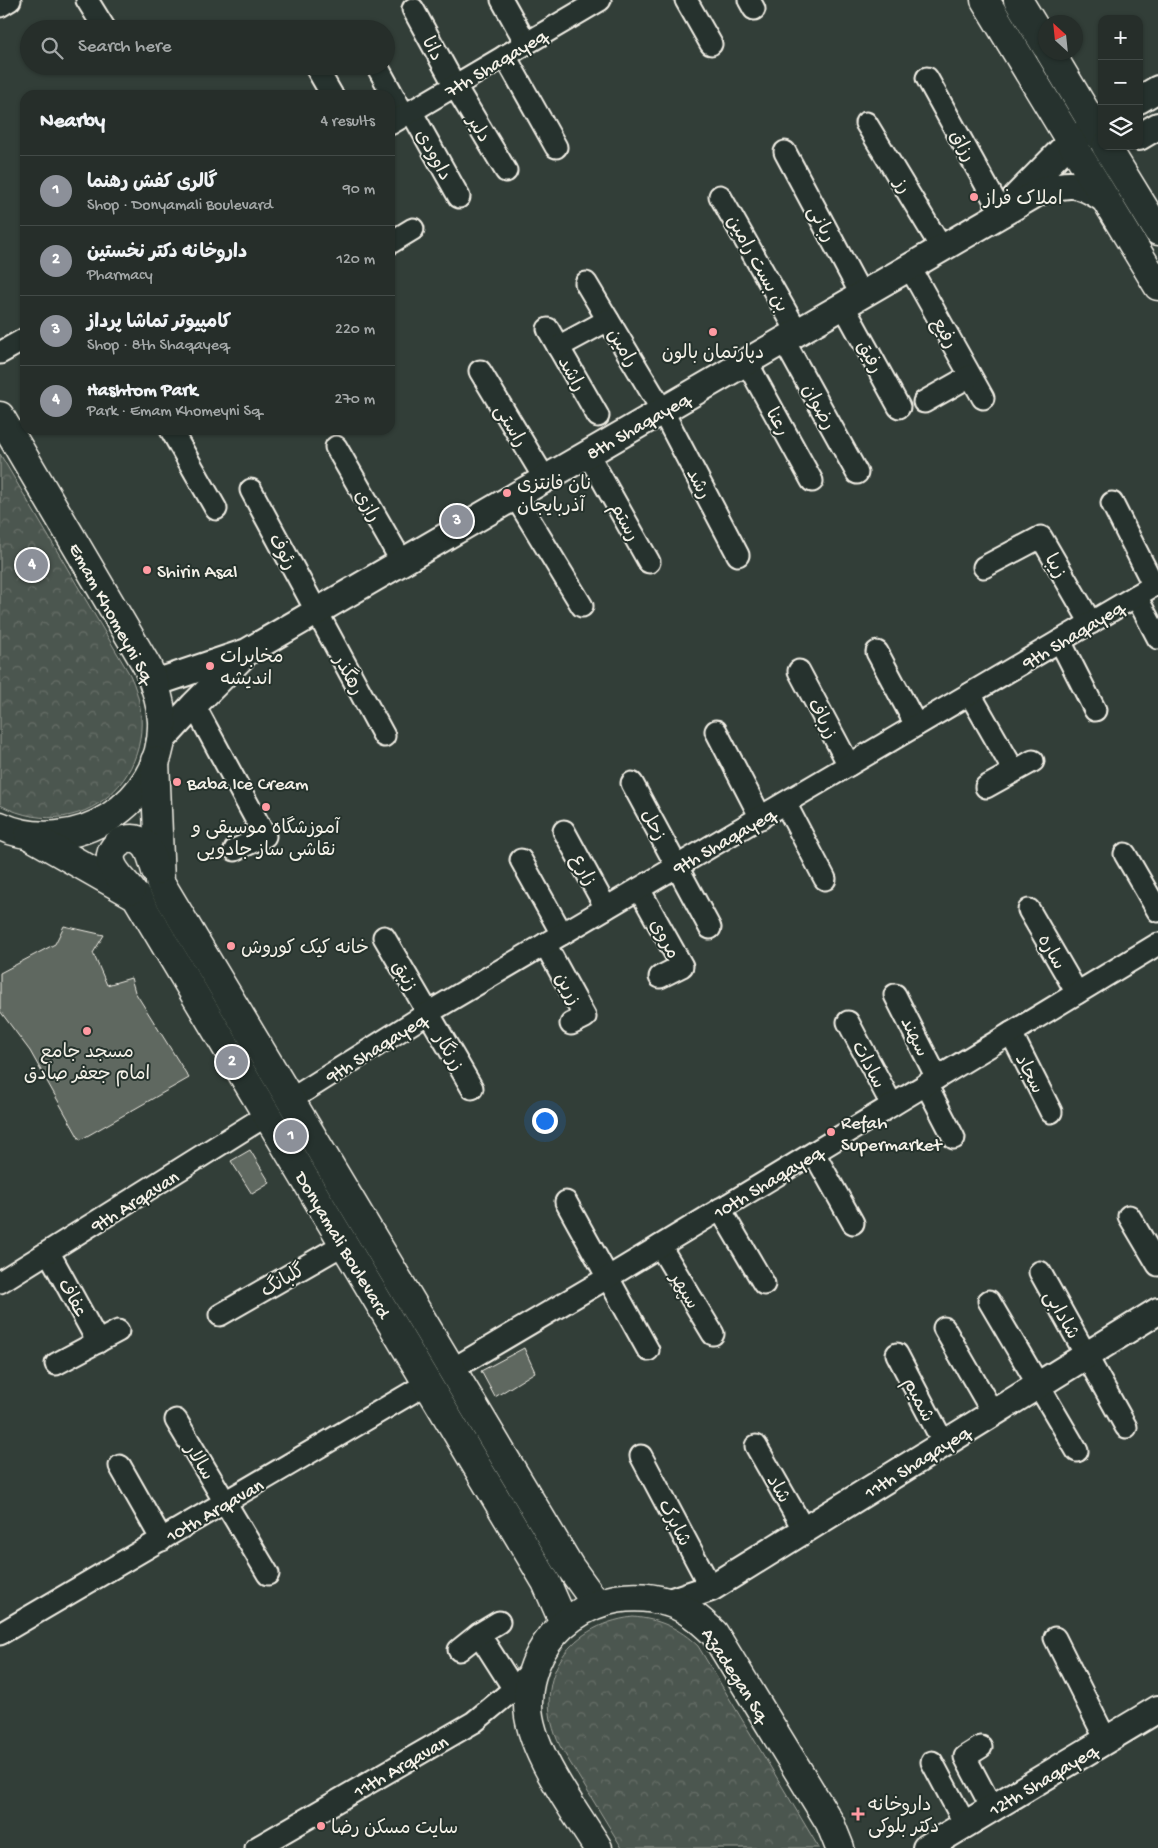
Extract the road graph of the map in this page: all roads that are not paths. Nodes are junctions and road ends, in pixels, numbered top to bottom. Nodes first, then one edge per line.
1 (10, 0) edge
2 (87, 0) edge
3 (502, 0) edge
4 (600, 0) edge
5 (686, 0) edge
6 (985, 0) edge
7 (1018, 0) edge
8 (0, 6) edge
9 (413, 9) dead end
10 (99, 20) edge
11 (1038, 33) edge
12 (526, 44) junction
13 (711, 44) dead end
14 (505, 56) junction
15 (1055, 60) edge
16 (320, 75) edge
17 (381, 75) edge
18 (928, 78) dead end
19 (454, 86) junction
20 (1158, 89) edge
21 (329, 90) edge
22 (389, 90) edge
23 (1143, 98) edge
24 (395, 103) edge
25 (402, 117) edge
26 (866, 123) dead end
27 (1098, 125) edge
28 (1158, 126) edge
29 (1143, 135) edge
30 (1098, 140) edge
31 (1070, 142) junction
32 (556, 146) dead end
33 (1099, 150) edge
34 (1113, 150) edge
35 (785, 152) dead end
36 (1086, 169) junction
37 (506, 171) dead end
38 (720, 196) dead end
39 (459, 197) dead end
40 (1107, 201) junction
41 (1001, 212) junction
42 (413, 230) dead end
43 (1158, 232) edge
44 (395, 239) edge
45 (941, 247) junction
46 (909, 266) junction
47 (586, 284) dead end
48 (1158, 286) edge
49 (852, 299) junction
50 (608, 320) junction
51 (548, 329) dead end
52 (790, 335) junction
53 (20, 341) edge
54 (558, 347) junction
55 (0, 353) edge
56 (746, 361) junction
57 (480, 371) dead end
58 (970, 376) junction
59 (983, 398) dead end
60 (924, 402) dead end
61 (899, 407) dead end
62 (662, 410) junction
63 (0, 416) edge
64 (598, 416) dead end
65 (174, 435) edge
66 (336, 447) dead end
67 (588, 454) junction
68 (857, 473) dead end
69 (545, 479) junction
70 (812, 481) dead end
71 (251, 490) dead end
72 (515, 496) junction
73 (1112, 503) dead end
74 (216, 509) dead end
75 (738, 555) dead end
76 (402, 562) junction
77 (649, 562) dead end
78 (984, 567) dead end
79 (1156, 584) edge
80 (1136, 596) junction
81 (582, 606) dead end
82 (317, 612) junction
83 (1091, 623) junction
84 (1158, 638) edge
85 (1060, 641) junction
86 (248, 652) junction
87 (877, 652) dead end
88 (799, 670) dead end
89 (155, 683) junction
90 (970, 694) junction
91 (194, 705) junction
92 (1095, 710) dead end
93 (916, 725) junction
94 (716, 731) dead end
95 (384, 736) dead end
96 (158, 752) junction
97 (1033, 761) dead end
98 (849, 765) junction
99 (1014, 771) junction
100 (632, 783) dead end
101 (986, 787) dead end
102 (785, 803) junction
103 (761, 818) junction
104 (0, 826) edge
105 (564, 831) dead end
106 (29, 835) junction
107 (235, 850) dead end
108 (1125, 854) dead end
109 (522, 860) dead end
110 (678, 866) junction
111 (825, 879) dead end
112 (160, 882) junction
113 (639, 889) junction
114 (136, 896) junction
115 (606, 908) junction
116 (1029, 910) dead end
117 (1158, 911) edge
118 (710, 928) dead end
119 (384, 937) dead end
120 (553, 939) junction
121 (1158, 944) edge
122 (660, 977) dead end
123 (1077, 993) junction
124 (895, 995) dead end
125 (428, 1013) junction
126 (848, 1022) dead end
127 (571, 1024) dead end
128 (1011, 1033) junction
129 (931, 1081) junction
130 (472, 1088) dead end
131 (290, 1100) junction
132 (892, 1105) junction
133 (1051, 1112) dead end
134 (267, 1115) junction
135 (954, 1138) dead end
136 (814, 1153) junction
137 (566, 1202) dead end
138 (720, 1209) junction
139 (1129, 1216) dead end
140 (853, 1223) dead end
141 (344, 1244) junction
142 (660, 1246) junction
143 (49, 1253) junction
144 (1158, 1265) edge
145 (1040, 1272) dead end
146 (607, 1278) junction
147 (0, 1282) edge
148 (764, 1284) dead end
149 (989, 1301) dead end
150 (1158, 1311) edge
151 (220, 1315) dead end
152 (944, 1328) dead end
153 (118, 1330) dead end
154 (713, 1334) dead end
155 (98, 1342) junction
156 (648, 1350) dead end
157 (897, 1354) dead end
158 (1087, 1355) junction
159 (56, 1364) dead end
160 (452, 1370) junction
161 (428, 1384) junction
162 (1037, 1386) junction
163 (993, 1413) junction
164 (176, 1420) dead end
165 (1126, 1427) dead end
166 (944, 1444) junction
167 (756, 1446) dead end
168 (1077, 1451) dead end
169 (641, 1456) dead end
170 (120, 1466) dead end
171 (225, 1503) junction
172 (804, 1530) junction
173 (162, 1540) junction
174 (268, 1574) dead end
175 (712, 1588) junction
176 (668, 1602) junction
177 (596, 1603) junction
178 (499, 1622) dead end
179 (564, 1623) junction
180 (0, 1634) edge
181 (479, 1634) junction
182 (1055, 1638) dead end
183 (459, 1650) dead end
184 (534, 1668) junction
185 (514, 1689) junction
186 (1158, 1709) edge
187 (1106, 1740) junction
188 (981, 1747) dead end
189 (932, 1762) dead end
190 (992, 1808) junction
191 (965, 1824) junction
192 (256, 1848) edge
193 (598, 1848) edge
194 (840, 1848) edge
195 (926, 1848) edge

1 - 8 street
2 - 10 street
3 - 12 street
4 - 12 street, 7th Shaqayeq
5 - 13 street
6 - 31 main road
7 - 11 main road
9 - 19 street, دانا
12 - 14 street, 7th Shaqayeq
14 - 19 street, 7th Shaqayeq
14 - 32 street
15 - 27 main road
16 - 21 street
17 - 22 street, داوودی
18 - 41 street, رزاق
19 - 25 street, 7th Shaqayeq
19 - 37 street, دلیر
20 - 23 street
24 - 25 street, داوودی
25 - 39 street, داوودی
26 - 45 street, رز
28 - 29 street
30 - 31 street, 8th Shaqayeq
31 - 36 main road
31 - 41 street, 8th Shaqayeq
33 - 36 street
34 - 43 main road
35 - 49 street, ربانی
36 - 40 main road
38 - 52 street, بن بست رامین
40 - 41 street, 8th Shaqayeq
40 - 48 main road
41 - 45 street, 8th Shaqayeq
42 - 44 street
45 - 46 street, 8th Shaqayeq
46 - 49 street, 8th Shaqayeq
46 - 58 street, رفیع
47 - 50 street, رامین
49 - 52 street, 8th Shaqayeq
49 - 61 street, رفیق
50 - 54 street
50 - 62 street, رامین
51 - 54 street, راشد
52 - 56 street, 8th Shaqayeq
52 - 68 street, رضوان
53 - 55 street
54 - 64 street, راشد
56 - 62 street, 8th Shaqayeq
56 - 70 street, رعنا
57 - 69 street, راستی
58 - 59 street, رفیع
58 - 60 street
62 - 67 street, 8th Shaqayeq
62 - 75 street, رشد
63 - 89 main road, Emam Khomeyni Sq.
65 - 74 street
66 - 76 street, رازی
67 - 69 street, 8th Shaqayeq
67 - 77 street, رستم
69 - 72 street, 8th Shaqayeq
71 - 82 street, رئوف
72 - 76 street, 8th Shaqayeq
72 - 81 street
73 - 79 street
76 - 82 street, 8th Shaqayeq
78 - 83 street, زیبا
79 - 80 street, 9th Shaqayeq
80 - 83 street, 9th Shaqayeq
80 - 84 street
82 - 86 street, 8th Shaqayeq
82 - 95 street, رهگذر
83 - 85 street, 9th Shaqayeq
85 - 90 street, 9th Shaqayeq
85 - 92 street
86 - 89 street, 8th Shaqayeq
86 - 91 street, 8th Shaqayeq
87 - 93 street
88 - 98 street, زرباف
89 - 96 main road, Emam Khomeyni Sq.
90 - 93 street, 9th Shaqayeq
90 - 99 street
91 - 96 street, 8th Shaqayeq
91 - 107 street
93 - 98 street, 9th Shaqayeq
94 - 103 street
96 - 106 main road, Emam Khomeyni Sq.
96 - 112 main road, Donyamali Boulevard
97 - 99 street
98 - 102 street, 9th Shaqayeq
99 - 101 street
100 - 110 street, زحل
102 - 103 street, 9th Shaqayeq
102 - 111 street
103 - 110 street, 9th Shaqayeq
104 - 106 main road, Emam Khomeyni Sq.
105 - 115 street, زارع
106 - 114 main road, Donyamali Boulevard
108 - 117 street
109 - 120 street
110 - 113 street, 9th Shaqayeq
110 - 118 street, زحل
112 - 114 main road
112 - 131 main road, Donyamali Boulevard
113 - 115 street, 9th Shaqayeq
113 - 122 street, مروی
114 - 134 main road, Donyamali Boulevard
115 - 120 street, 9th Shaqayeq
116 - 123 street, ساره
119 - 125 street, زنبق
120 - 125 street, 9th Shaqayeq
120 - 127 street, زرین
121 - 123 street, 10th Shaqayeq
123 - 128 street, 10th Shaqayeq
124 - 129 street, سهند
125 - 130 street, زرنگار
125 - 131 street, 9th Shaqayeq
126 - 132 street, سادات
128 - 129 street, 10th Shaqayeq
128 - 133 street, سجاد
129 - 132 street, 10th Shaqayeq
129 - 135 street, سهند
131 - 160 main road, Donyamali Boulevard
132 - 136 street, 10th Shaqayeq
134 - 141 main road, Donyamali Boulevard
134 - 143 street, 9th Arqavan
136 - 138 street, 10th Shaqayeq
136 - 140 street
137 - 146 street
138 - 142 street, 10th Shaqayeq
138 - 148 street
139 - 144 street
141 - 151 street, گلبانگ
141 - 161 main road, Donyamali Boulevard
142 - 146 street, 10th Shaqayeq
142 - 154 street, سپهر
143 - 147 street, 9th Arqavan
143 - 155 street, عفاف
145 - 158 street, شادابی
146 - 156 street
146 - 160 street, 10th Shaqayeq
149 - 162 street
150 - 158 street, 11th Shaqayeq
152 - 163 street
153 - 155 street
155 - 159 street
157 - 166 street, شمیم
158 - 162 street, 11th Shaqayeq
158 - 165 street, شادابی
160 - 177 main road, Donyamali Boulevard
161 - 171 street, 10th Arqavan
161 - 179 main road, Donyamali Boulevard
162 - 163 street, 11th Shaqayeq
162 - 168 street
163 - 166 street, 11th Shaqayeq
164 - 171 street, سالار
166 - 172 street, 11th Shaqayeq
167 - 172 street, شاد
169 - 175 street, شاپرک
170 - 173 street
171 - 173 street, 10th Arqavan
171 - 174 street, سالار
172 - 175 street, 11th Shaqayeq
173 - 180 street, 10th Arqavan
175 - 176 street, 11th Shaqayeq
176 - 177 main road, Azadegan Sq.
176 - 194 main road, Azadegan Sq.
177 - 179 main road, Azadegan Sq.
178 - 181 street
179 - 184 main road, Azadegan Sq.
181 - 183 street
181 - 185 street
182 - 187 street
184 - 185 street, 11th Arqavan
184 - 193 main road, Azadegan Sq.
185 - 192 street, 11th Arqavan
186 - 187 street, 12th Shaqayeq
187 - 190 street, 12th Shaqayeq
188 - 190 street
189 - 191 street
190 - 191 street, 12th Shaqayeq
191 - 195 street, 12th Shaqayeq

